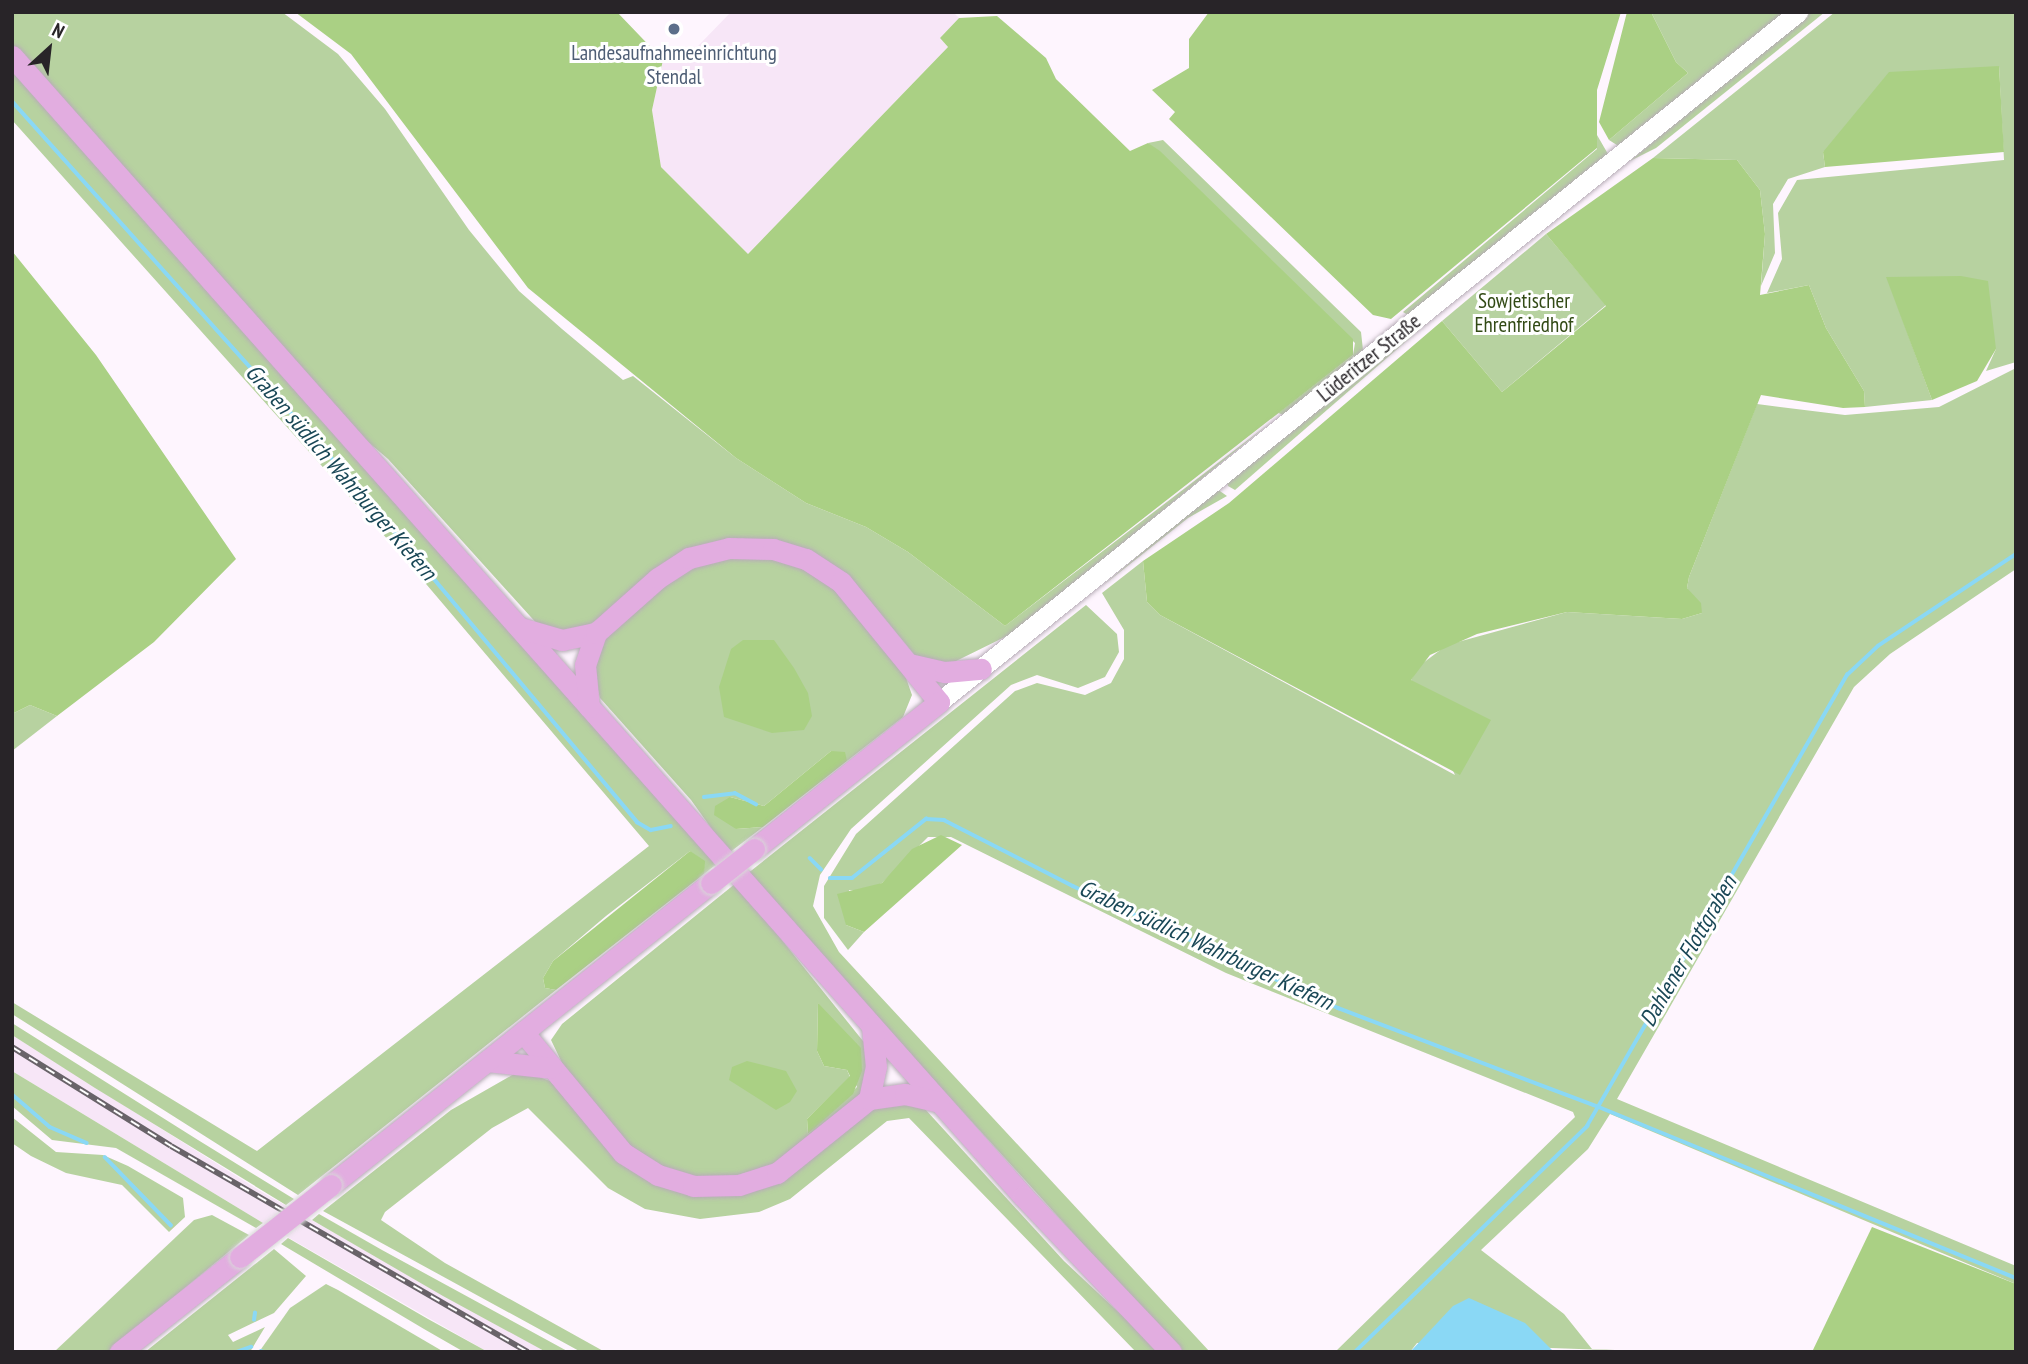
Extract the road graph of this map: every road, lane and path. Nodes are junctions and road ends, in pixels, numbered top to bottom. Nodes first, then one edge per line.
1 (1798, 12) edge
2 (12, 56) edge
3 (519, 628) junction
4 (596, 633) junction
5 (909, 664) junction
6 (981, 669) junction
7 (939, 702) junction
8 (589, 707) junction
9 (872, 1027) junction
10 (523, 1032) junction
11 (487, 1061) junction
12 (551, 1068) junction
13 (869, 1099) junction
14 (939, 1102) junction
15 (120, 1352) edge
16 (1171, 1352) edge

1 - 6 main road, Lüderitzer Straße
2 - 3 main road
3 - 4 main road
3 - 8 main road
4 - 5 main road
4 - 8 main road
5 - 6 main road
5 - 7 main road
6 - 7 main road, Lüderitzer Straße
7 - 10 main road, bridge
8 - 9 main road
9 - 13 main road
9 - 14 main road
10 - 11 main road
10 - 12 main road
11 - 12 main road
11 - 15 main road, bridge
12 - 13 main road
13 - 14 main road
14 - 16 main road

